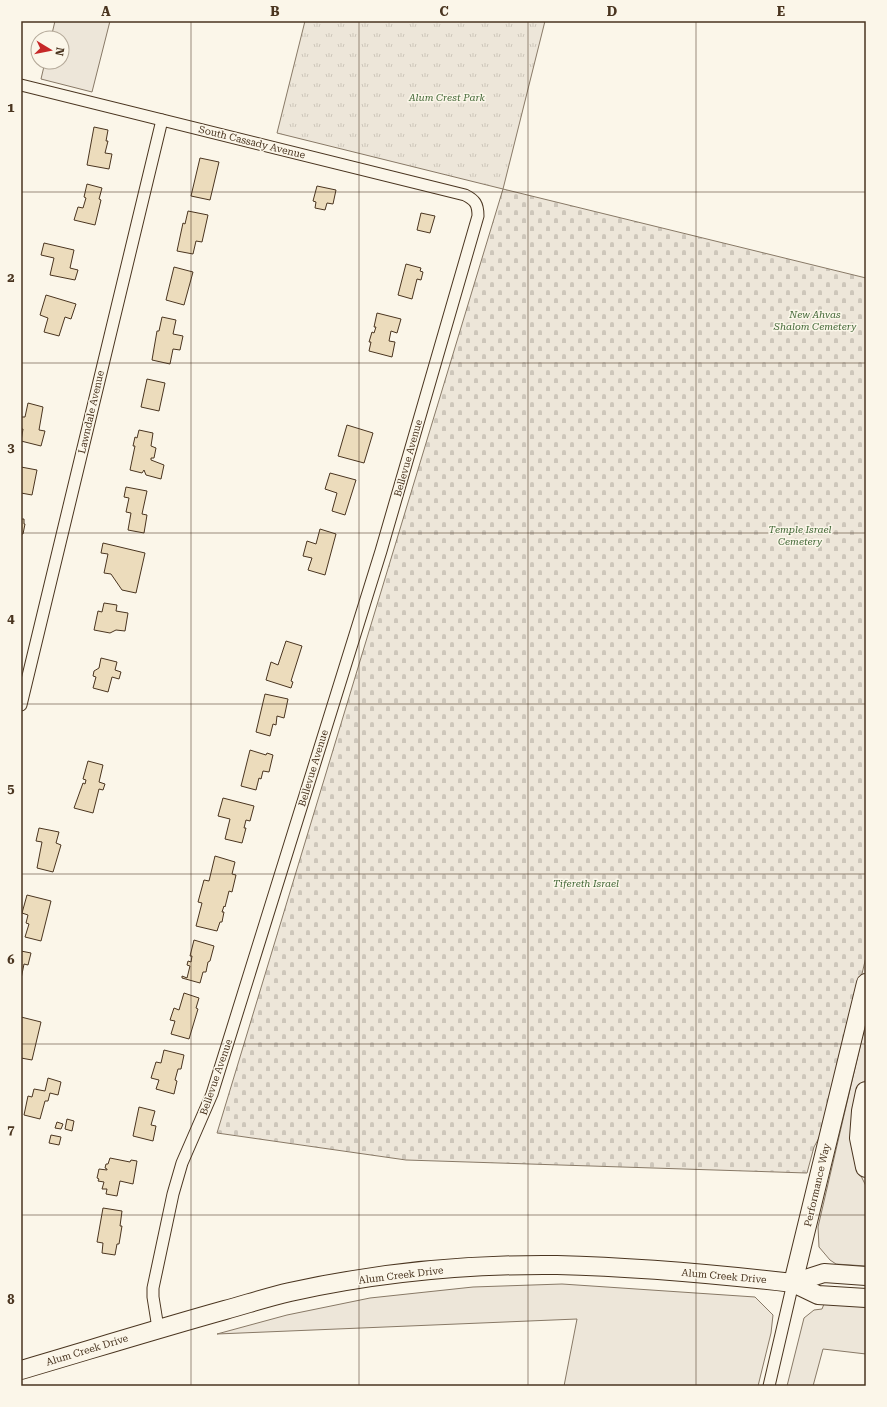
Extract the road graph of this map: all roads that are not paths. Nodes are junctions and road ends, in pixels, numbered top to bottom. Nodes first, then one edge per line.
1 (21, 85) edge
2 (162, 120) junction
3 (478, 206) joint
4 (21, 705) edge
5 (866, 984) edge
6 (866, 1092) edge
7 (866, 1167) edge
8 (866, 1276) edge
9 (793, 1283) junction
10 (866, 1298) edge
11 (158, 1328) junction
12 (21, 1370) edge
13 (769, 1386) edge

1 - 2 street, South Cassady Avenue
2 - 3 street, South Cassady Avenue
2 - 4 street, Lawndale Avenue
3 - 11 street, Bellevue Avenue
5 - 9 main road, Performance Way
6 - 7 highway
8 - 9 main road, Alum Creek Drive
9 - 10 main road, Alum Creek Drive
9 - 11 main road, Alum Creek Drive
9 - 13 street, Performance Way
11 - 12 main road, Alum Creek Drive

